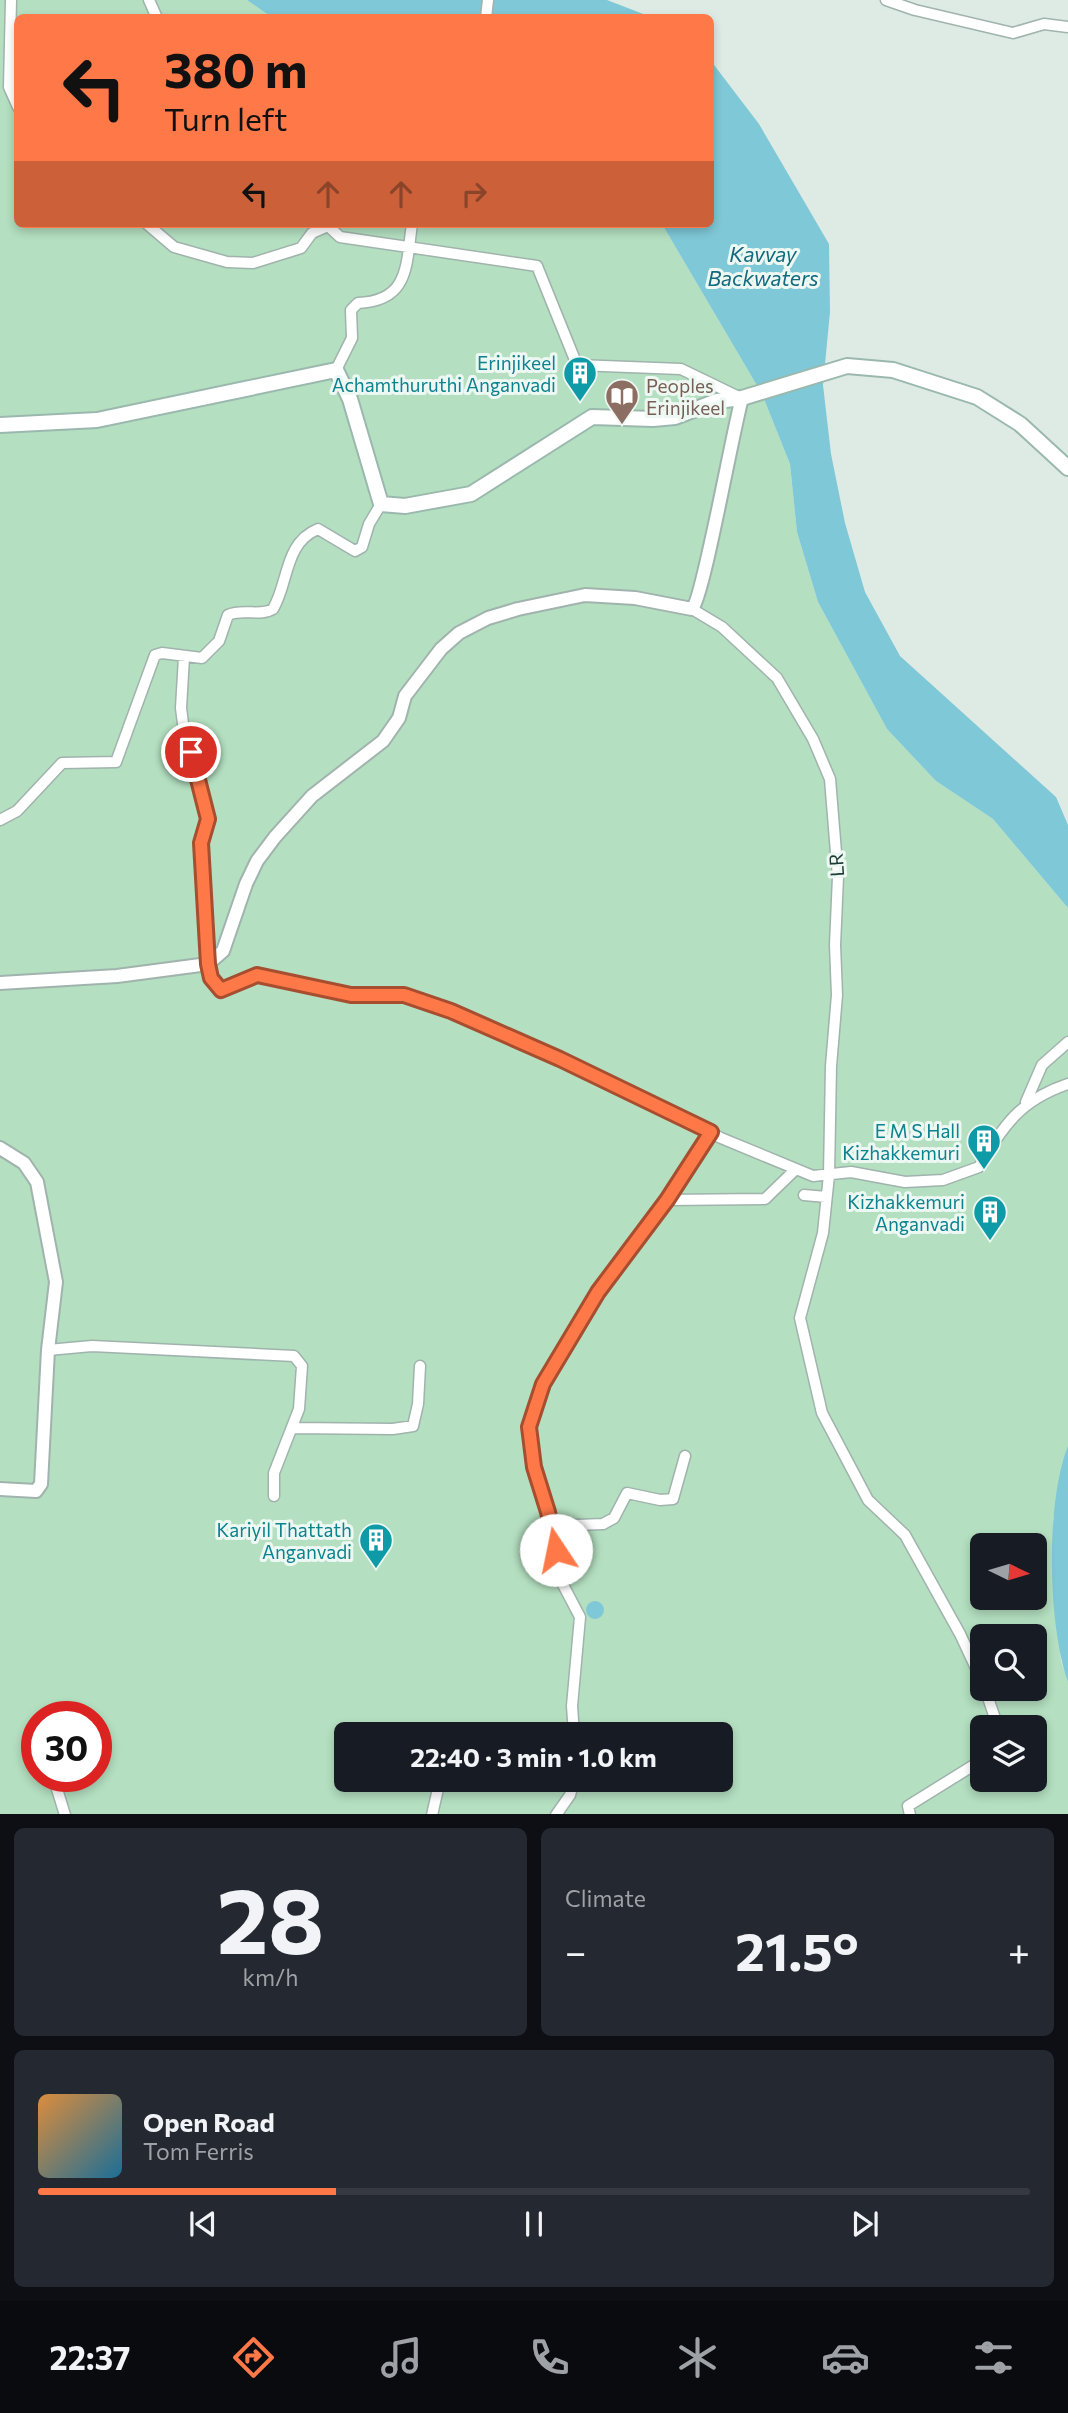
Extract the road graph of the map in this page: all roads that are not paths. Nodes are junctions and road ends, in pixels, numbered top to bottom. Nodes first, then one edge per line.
1 (11, 0) edge
2 (886, 0) edge
3 (1068, 27) edge
4 (14, 98) edge
5 (152, 228) edge
6 (321, 228) edge
7 (330, 228) edge
8 (412, 228) edge
9 (409, 248) junction
10 (336, 370) junction
11 (748, 395) junction
12 (0, 425) edge
13 (1068, 468) edge
14 (381, 504) junction
15 (692, 609) junction
16 (184, 657) junction
17 (0, 820) edge
18 (208, 964) junction
19 (0, 984) edge
20 (1068, 1042) edge
21 (1068, 1084) edge
22 (1026, 1102) junction
23 (711, 1132) junction
24 (0, 1148) edge
25 (796, 1169) junction
26 (829, 1175) junction
27 (804, 1195) dead end
28 (827, 1197) junction
29 (667, 1200) junction
30 (48, 1350) junction
31 (420, 1366) dead end
32 (293, 1428) junction
33 (685, 1456) dead end
34 (0, 1489) edge
35 (274, 1496) dead end
36 (551, 1526) junction
37 (970, 1655) edge
38 (573, 1722) edge
39 (970, 1767) edge
40 (58, 1792) edge
41 (437, 1792) edge
42 (571, 1792) edge
43 (65, 1814) edge
44 (432, 1814) edge
45 (557, 1814) edge
46 (910, 1814) edge

1 - 4 street
2 - 3 street
5 - 6 street
7 - 9 street
8 - 9 street
9 - 10 street
9 - 11 street
10 - 12 main road
10 - 14 main road
11 - 13 main road
11 - 14 main road
11 - 15 street
14 - 16 street
15 - 18 street
15 - 26 street, LR
16 - 17 street
16 - 18 street
18 - 19 street
18 - 23 street
20 - 22 street
21 - 22 street
22 - 26 street
23 - 25 street
23 - 29 street
24 - 30 street
25 - 26 street
25 - 29 street
26 - 28 street, LR
27 - 28 street
28 - 37 street, LR
29 - 36 street
30 - 32 street
30 - 34 street
31 - 32 street
32 - 35 street
33 - 36 street
36 - 38 street
39 - 46 street
40 - 43 street
41 - 44 street
42 - 45 street

